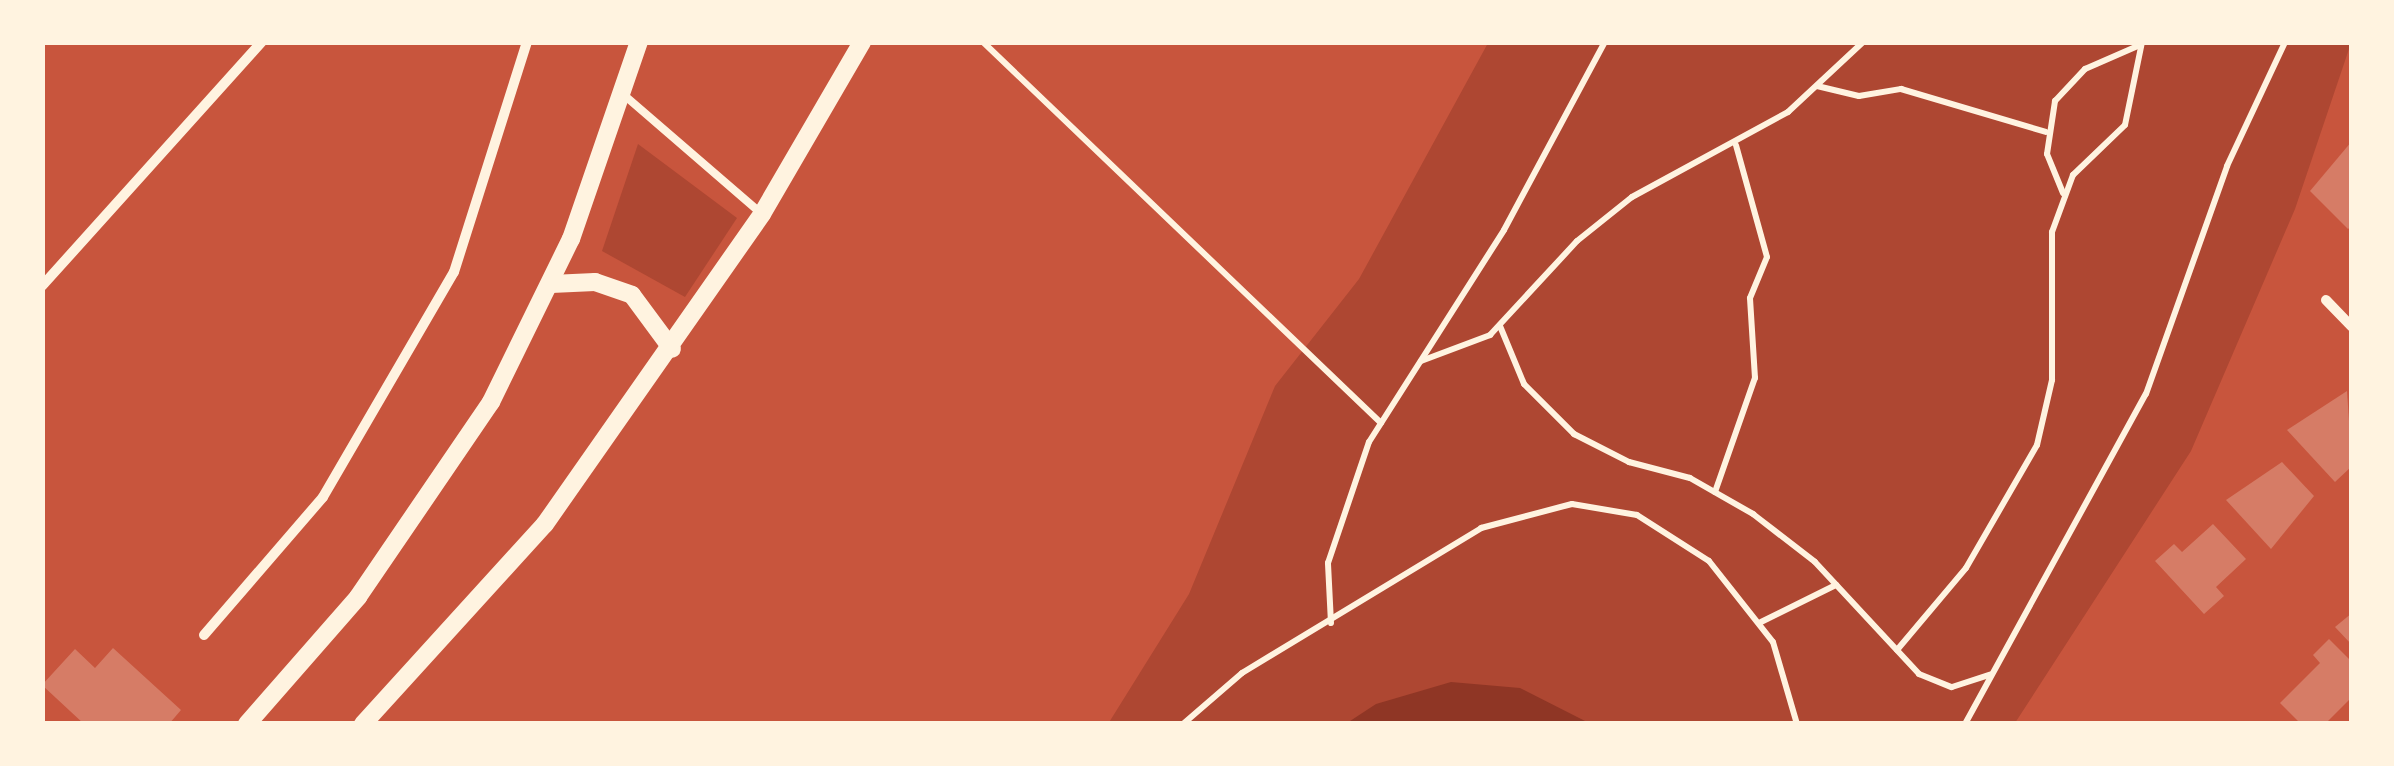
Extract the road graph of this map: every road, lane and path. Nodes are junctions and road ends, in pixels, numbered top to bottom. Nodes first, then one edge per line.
1 (262, 42) edge
2 (527, 42) edge
3 (638, 42) edge
4 (862, 42) edge
5 (983, 42) edge
6 (1605, 42) edge
7 (1864, 42) edge
8 (2284, 42) edge
9 (2142, 44) edge
10 (1816, 86) junction
11 (624, 95) junction
12 (2046, 132) junction
13 (1736, 145) junction
14 (2063, 192) junction
15 (762, 214) junction
16 (551, 284) junction
17 (42, 286) edge
18 (2326, 300) dead end
19 (1500, 326) junction
20 (2352, 328) edge
21 (672, 349) junction
22 (1421, 361) junction
23 (1381, 423) junction
24 (1714, 492) junction
25 (1836, 585) junction
26 (1760, 622) junction
27 (1330, 623) junction
28 (204, 635) dead end
29 (1897, 650) junction
30 (1992, 675) junction
31 (247, 724) edge
32 (363, 724) edge
33 (1184, 724) edge
34 (1797, 724) edge
35 (1965, 724) edge

1 - 17 street
2 - 28 street
3 - 11 street
4 - 15 street
5 - 23 path
6 - 22 path
7 - 10 path
8 - 30 path
9 - 12 path
9 - 14 path
10 - 12 path
10 - 13 path
11 - 15 lane
11 - 16 street
12 - 14 path
13 - 19 path
13 - 24 path
14 - 29 path
15 - 21 street
16 - 21 street
16 - 31 street
18 - 20 street
19 - 22 path
19 - 24 path
21 - 32 street
22 - 23 path
23 - 27 path
24 - 25 path
25 - 26 path
25 - 29 path
26 - 27 path
26 - 34 path
27 - 33 path
29 - 30 path
30 - 35 path

